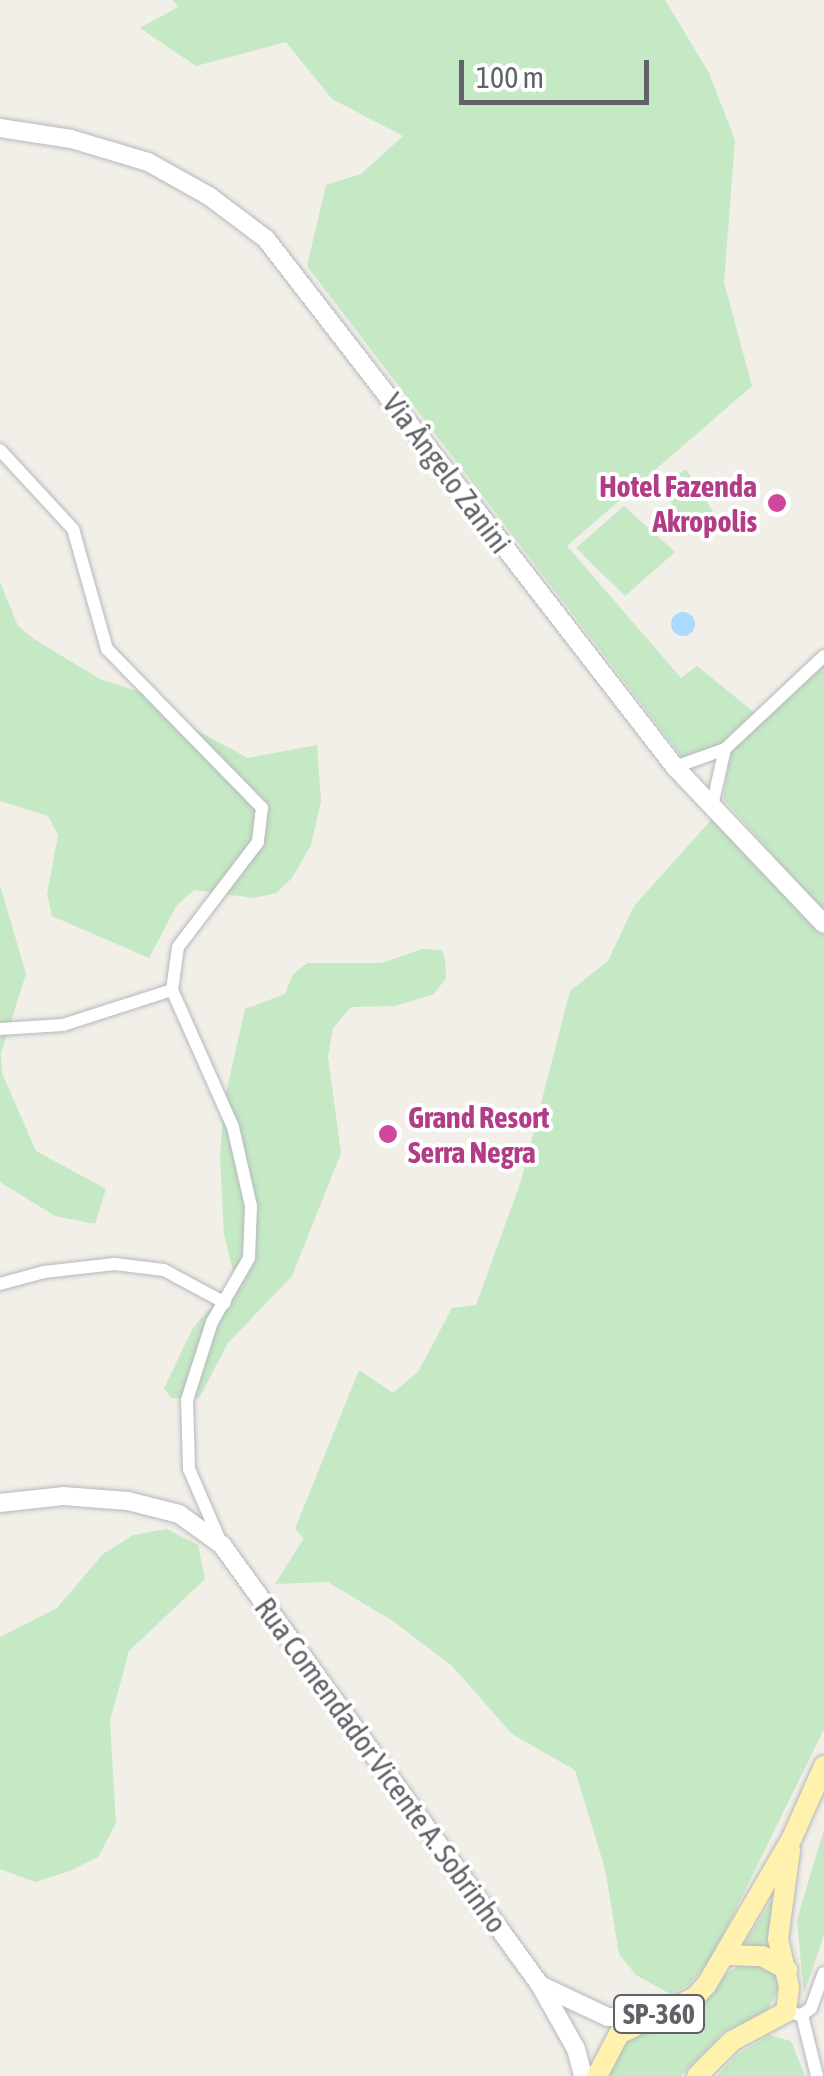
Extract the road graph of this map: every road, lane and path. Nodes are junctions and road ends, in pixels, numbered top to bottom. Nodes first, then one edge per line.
1 (0, 128) edge
2 (0, 450) edge
3 (824, 656) edge
4 (726, 749) junction
5 (676, 767) junction
6 (712, 806) junction
7 (824, 924) edge
8 (172, 990) junction
9 (0, 1030) edge
10 (0, 1284) edge
11 (225, 1302) junction
12 (0, 1503) edge
13 (222, 1546) junction
14 (824, 1766) edge
15 (792, 1838) junction
16 (728, 1955) junction
17 (787, 1970) junction
18 (824, 1974) edge
19 (540, 1985) junction
20 (794, 2013) junction
21 (654, 2016) junction
22 (583, 2076) edge
23 (597, 2076) edge
24 (696, 2076) edge
25 (817, 2076) edge

1 - 5 street, Via Ângelo Zanini
2 - 8 street
3 - 4 street
4 - 5 street
4 - 6 street
5 - 6 street, Via Ângelo Zanini
6 - 7 street, Via Ângelo Zanini
8 - 9 street
8 - 11 street
10 - 11 street
11 - 13 street
12 - 13 street, Rua Comendador Vicente A. Sobrinho
13 - 19 street, Rua Comendador Vicente A. Sobrinho
14 - 15 main road, SP-360
15 - 16 main road, SP-360
15 - 17 main road, SP-360
16 - 17 main road, SP-360
16 - 21 main road, SP-360
17 - 20 main road, SP-360
18 - 20 street
19 - 21 street
19 - 22 street, Rua Comendador Vicente A. Sobrinho
20 - 24 main road, SP-360
20 - 25 street
21 - 23 main road, SP-360

